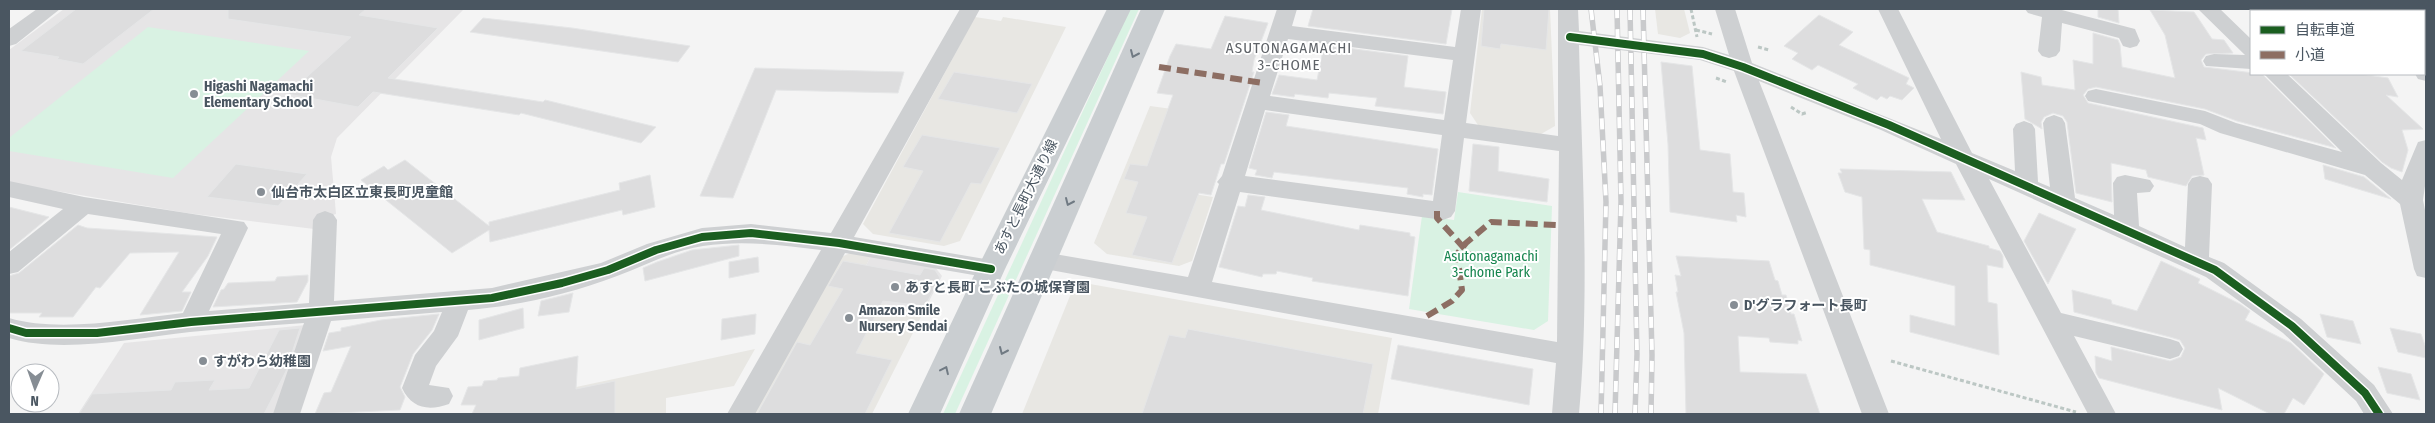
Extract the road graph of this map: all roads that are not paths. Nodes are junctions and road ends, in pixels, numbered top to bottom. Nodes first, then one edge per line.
1 (50, 9) edge
2 (970, 9) edge
3 (1119, 9) edge
4 (1153, 9) edge
5 (1287, 9) edge
6 (1471, 9) edge
7 (1568, 9) edge
8 (1724, 9) edge
9 (1888, 9) edge
10 (2208, 9) edge
11 (2044, 11) edge
12 (2094, 17) edge
13 (1280, 31) junction
14 (1570, 37) junction
15 (9, 40) edge
16 (2130, 41) dead end
17 (2250, 50) edge
18 (2049, 51) dead end
19 (1465, 55) junction
20 (2214, 61) dead end
21 (1743, 67) junction
22 (2276, 75) edge
23 (2096, 96) dead end
24 (1257, 102) junction
25 (2054, 123) dead end
26 (1454, 128) junction
27 (2024, 129) dead end
28 (1571, 145) junction
29 (2426, 148) edge
30 (1967, 161) junction
31 (2373, 169) junction
32 (1229, 182) junction
33 (2200, 184) dead end
34 (2027, 186) junction
35 (2142, 186) dead end
36 (9, 189) edge
37 (2416, 191) edge
38 (2064, 202) junction
39 (84, 205) junction
40 (325, 220) dead end
41 (2127, 230) junction
42 (839, 244) junction
43 (2425, 256) edge
44 (1043, 261) junction
45 (2197, 262) junction
46 (9, 265) edge
47 (991, 269) junction
48 (1197, 288) junction
49 (458, 302) junction
50 (322, 312) junction
51 (2052, 320) junction
52 (190, 322) junction
53 (9, 328) edge
54 (2170, 349) dead end
55 (1570, 355) junction
56 (440, 396) dead end
57 (287, 414) edge
58 (740, 414) edge
59 (924, 414) edge
60 (975, 414) edge
61 (1566, 414) edge
62 (1875, 414) edge
63 (2102, 414) edge
64 (2379, 414) edge

1 - 15 street
2 - 42 street
3 - 47 main road, あすと長町大通り線
4 -> 44 main road
5 - 13 street
6 - 19 street
7 - 14 street
8 - 21 street
9 - 30 street
10 - 17 street
11 - 12 street
11 - 18 street
12 - 16 street
13 - 19 street
13 - 24 street
14 - 21 street
14 - 28 street
17 - 20 street
19 - 26 street
21 - 30 street
21 - 62 street
22 - 31 street
23 - 31 street
24 - 26 street
24 - 32 street
25 - 38 street
26 - 28 street
26 - 32 street
27 - 34 street
28 - 55 street
29 - 37 street
30 - 34 street
30 - 51 street
31 - 37 street
32 - 48 street
33 - 45 street
34 - 38 street
35 - 41 street
36 - 39 street
37 - 43 street
38 - 41 street
39 - 46 street
39 - 52 street
40 - 50 street
41 - 45 street
42 - 47 street
42 - 49 street
42 - 58 street
44 - 48 street
44 -> 60 main road
45 - 64 street
59 -> 47 main road, あすと長町大通り線
48 - 55 street
49 - 50 street
49 - 56 street
50 - 52 street
50 - 57 street
51 - 54 street
51 - 63 street
52 - 53 street
55 - 61 street

